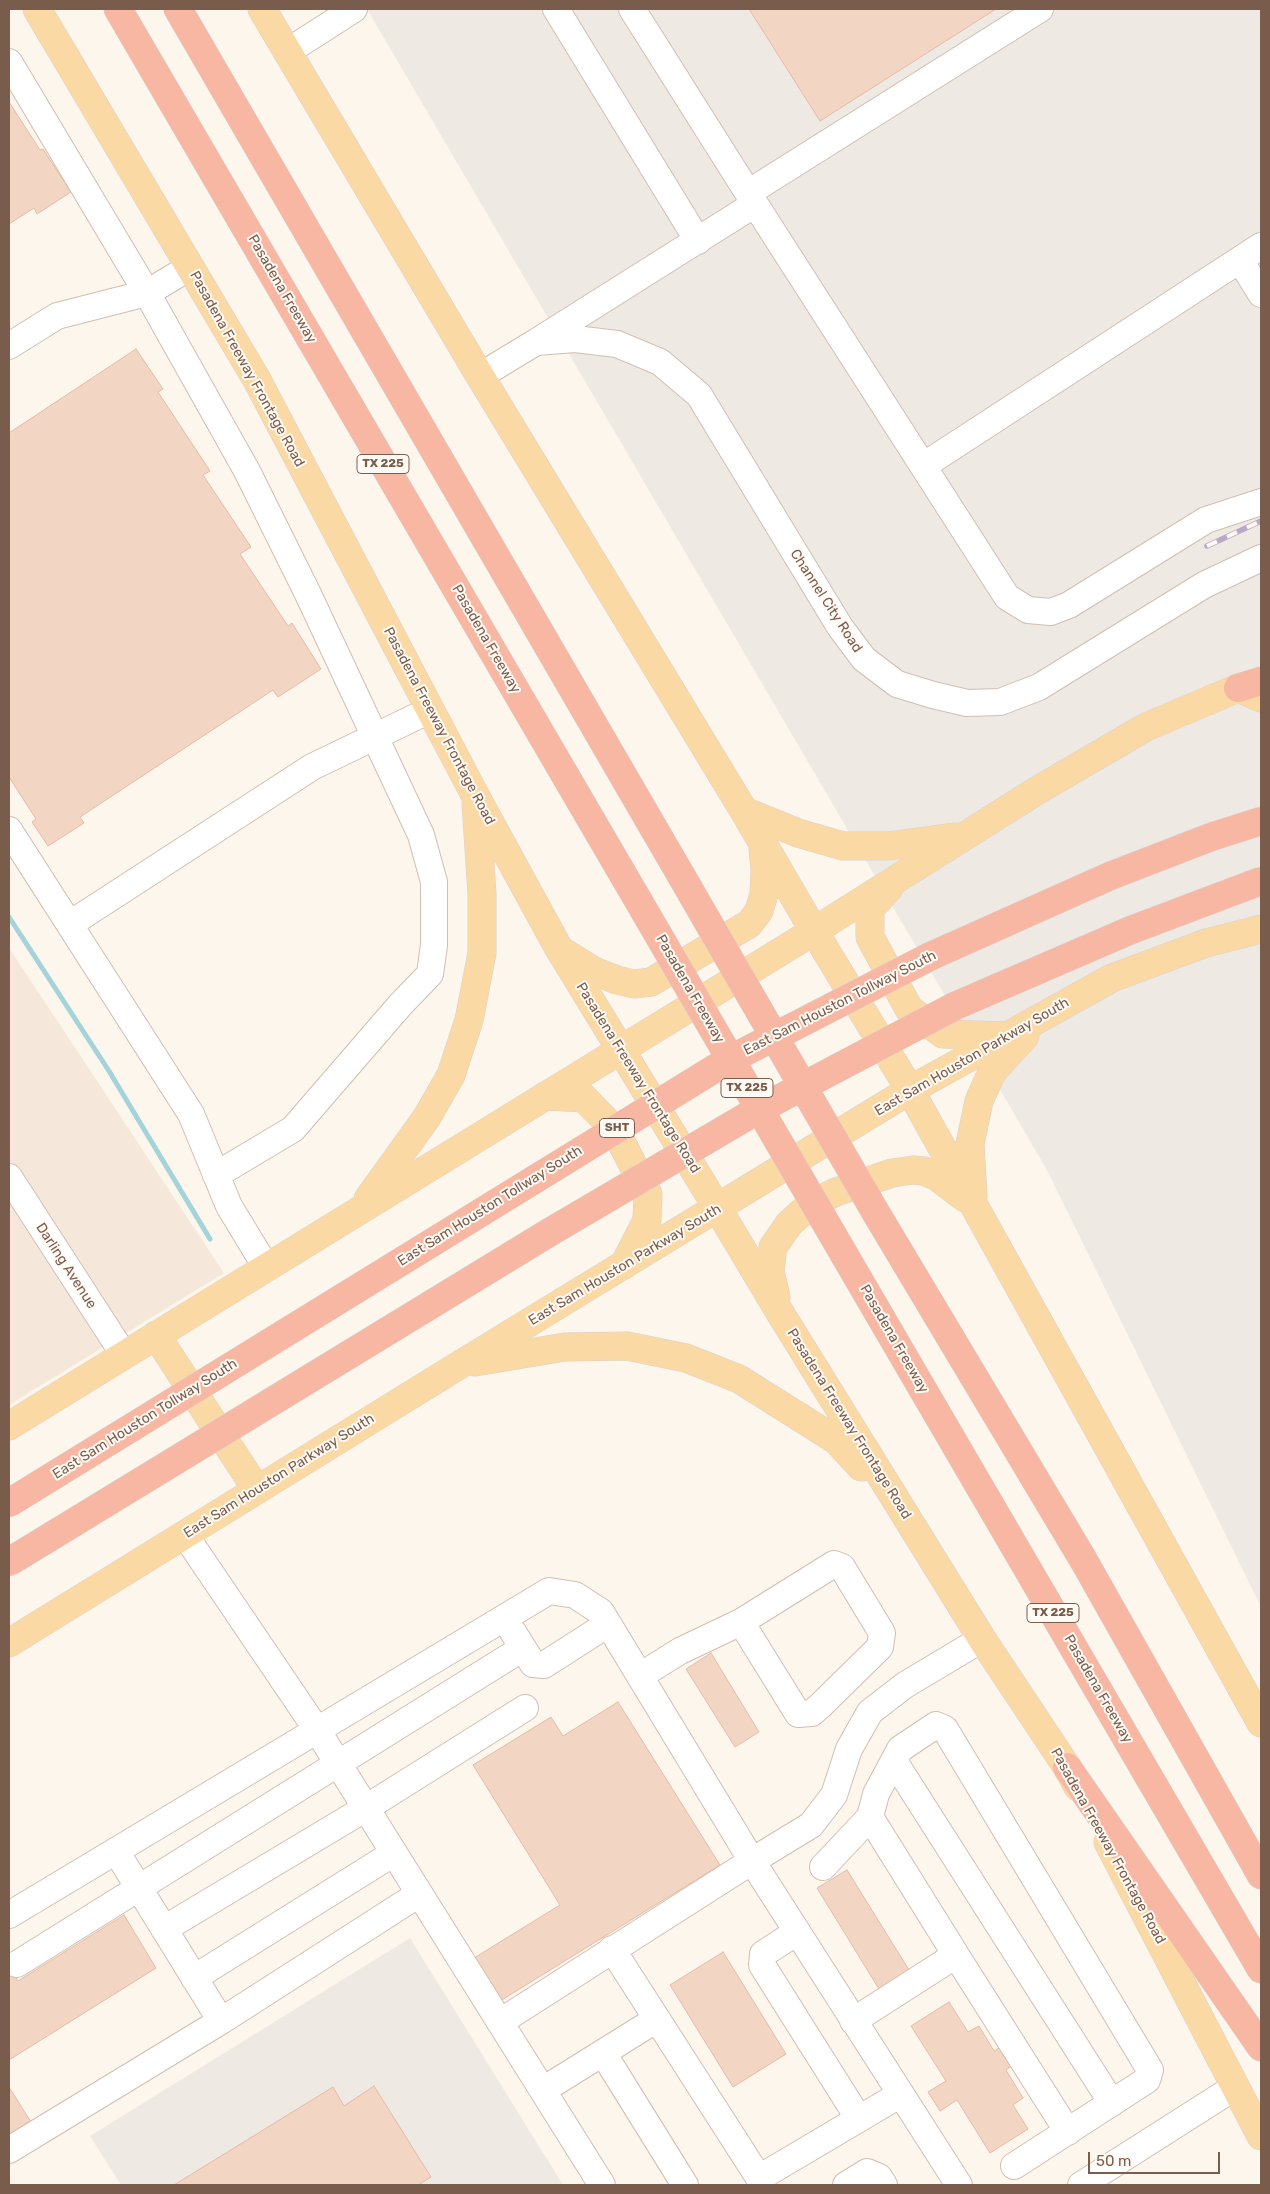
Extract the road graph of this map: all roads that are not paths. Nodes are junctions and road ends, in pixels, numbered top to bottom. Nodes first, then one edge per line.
1 (37, 9) edge
2 (118, 9) edge
3 (178, 9) edge
4 (262, 9) edge
5 (354, 9) edge
6 (556, 9) edge
7 (632, 9) edge
8 (1040, 9) edge
9 (287, 52) junction
10 (9, 62) edge
11 (752, 199) junction
12 (698, 241) junction
13 (1261, 246) edge
14 (1240, 260) junction
15 (190, 266) junction
16 (147, 293) junction
17 (1261, 294) edge
18 (536, 342) junction
19 (9, 346) edge
20 (480, 376) junction
21 (923, 466) junction
22 (1261, 502) edge
23 (1261, 558) edge
24 (1254, 689) edge
25 (430, 710) junction
26 (374, 738) junction
27 (475, 795) junction
28 (744, 811) junction
29 (1261, 821) edge
30 (9, 830) edge
31 (963, 835) junction
32 (762, 843) junction
33 (900, 876) junction
34 (1261, 881) edge
35 (70, 924) junction
36 (1261, 930) edge
37 (814, 931) junction
38 (558, 947) junction
39 (1041, 1018) junction
40 (1009, 1036) junction
41 (621, 1049) junction
42 (910, 1090) junction
43 (545, 1096) junction
44 (216, 1175) junction
45 (9, 1177) edge
46 (974, 1205) junction
47 (361, 1209) junction
48 (718, 1209) junction
49 (624, 1265) junction
50 (266, 1267) junction
51 (782, 1316) junction
52 (156, 1335) junction
53 (124, 1355) junction
54 (461, 1364) junction
55 (9, 1426) edge
56 (257, 1490) junction
57 (9, 1503) edge
58 (912, 1524) junction
59 (185, 1535) junction
60 (1084, 1561) junction
61 (9, 1562) edge
62 (504, 1617) junction
63 (741, 1622) junction
64 (608, 1624) junction
65 (982, 1639) junction
66 (9, 1643) edge
67 (523, 1648) junction
68 (640, 1676) junction
69 (525, 1708) dead end
70 (1261, 1723) edge
71 (317, 1730) junction
72 (894, 1761) junction
73 (337, 1763) junction
74 (1067, 1767) junction
75 (366, 1808) junction
76 (870, 1817) junction
77 (1261, 1842) edge
78 (116, 1851) junction
79 (394, 1853) junction
80 (752, 1862) junction
81 (823, 1867) dead end
82 (1261, 1875) edge
83 (139, 1888) junction
84 (419, 1894) junction
85 (9, 1915) edge
86 (164, 1930) junction
87 (796, 1932) junction
88 (612, 1949) junction
89 (956, 1955) junction
90 (17, 1964) dead end
91 (1261, 1969) edge
92 (194, 1978) junction
93 (657, 2019) junction
94 (221, 2021) junction
95 (854, 2021) junction
96 (500, 2022) junction
97 (1261, 2047) edge
98 (603, 2053) junction
99 (1236, 2087) junction
100 (543, 2090) junction
101 (901, 2094) junction
102 (1112, 2103) junction
103 (859, 2119) junction
104 (1068, 2132) junction
105 (1261, 2136) edge
106 (9, 2150) edge
107 (1014, 2166) dead end
108 (753, 2182) edge
109 (602, 2185) edge
110 (685, 2185) edge
111 (846, 2185) edge
112 (884, 2185) edge
113 (959, 2185) edge
114 (1081, 2185) edge

1 - 15 main road, Pasadena Freeway Frontage Road
2 - 91 highway, Pasadena Freeway / TX 225, bridge
3 - 60 highway, bridge
4 - 9 main road
5 - 9 street
6 - 12 street
7 - 11 street
8 - 11 street
9 - 20 main road
10 - 16 street
11 - 12 street
11 - 21 street
12 - 18 street
13 - 14 street
14 - 17 street
14 - 21 street
15 - 16 street
15 - 25 main road, Pasadena Freeway Frontage Road
16 - 19 street
16 - 26 street
18 - 20 street, Channel City Road
18 - 23 street, Channel City Road
20 - 28 main road
21 - 22 street
24 - 31 main road
25 - 26 street
25 - 27 main road, Pasadena Freeway Frontage Road
26 - 35 street
26 - 44 street
27 - 38 main road, Pasadena Freeway Frontage Road
27 - 47 main road
28 - 31 main road
28 - 32 main road
29 - 57 highway, East Sam Houston Tollway South / SHT, bridge
30 - 35 street
31 - 33 main road
32 - 37 main road
32 - 38 main road
33 - 37 main road
33 - 40 main road
34 - 61 highway, bridge
35 - 44 street
36 - 39 main road, East Sam Houston Parkway South
37 - 41 main road
37 - 42 main road
38 - 41 main road, Pasadena Freeway Frontage Road
39 - 40 main road, East Sam Houston Parkway South
39 - 46 main road
40 - 42 main road, East Sam Houston Parkway South
41 - 43 main road
41 - 48 main road, Pasadena Freeway Frontage Road
42 - 46 main road
42 - 48 main road, East Sam Houston Parkway South
43 - 47 main road
43 - 49 main road
44 - 50 street
45 - 53 street, Darling Avenue
46 - 51 main road
46 - 70 main road
47 - 50 main road
48 - 49 main road, East Sam Houston Parkway South
48 - 51 main road, Pasadena Freeway Frontage Road
49 - 54 main road, East Sam Houston Parkway South
50 - 52 main road
51 - 58 main road, Pasadena Freeway Frontage Road
52 - 53 main road
52 - 56 main road
53 - 55 main road
54 - 56 main road, East Sam Houston Parkway South
54 - 58 main road
56 - 59 main road, East Sam Houston Parkway South
58 - 65 main road, Pasadena Freeway Frontage Road
59 - 66 main road, East Sam Houston Parkway South
59 - 71 street
60 - 77 highway
60 - 82 highway
62 - 64 street
62 - 67 street
62 - 71 street
63 - 63 street
63 - 68 street
64 - 67 street
64 - 68 street
65 - 74 main road, Pasadena Freeway Frontage Road
65 - 80 street
67 - 73 street
68 - 80 street
69 - 75 street
71 - 73 street
71 - 78 street
72 - 76 street
72 - 102 street
72 - 102 street
73 - 75 street
73 - 83 street
74 - 97 highway
74 - 99 main road, Pasadena Freeway Frontage Road
75 - 79 street
75 - 86 street
76 - 81 street
76 - 89 street
78 - 83 street
78 - 85 street
79 - 84 street
79 - 92 street
80 - 87 street
80 - 88 street
83 - 86 street
83 - 90 street
84 - 94 street
84 - 96 street
86 - 92 street
87 - 95 street
87 - 103 street
88 - 93 street
88 - 96 street
89 - 95 street
89 - 104 street
92 - 94 street
93 - 98 street
93 - 108 street
94 - 106 street
95 - 101 street
96 - 100 street
98 - 100 street
98 - 110 street
99 - 105 main road, Pasadena Freeway Frontage Road
99 - 114 street
100 - 109 street
101 - 103 street
101 - 113 street
102 - 104 street
103 - 108 street
104 - 107 street
111 - 112 street

